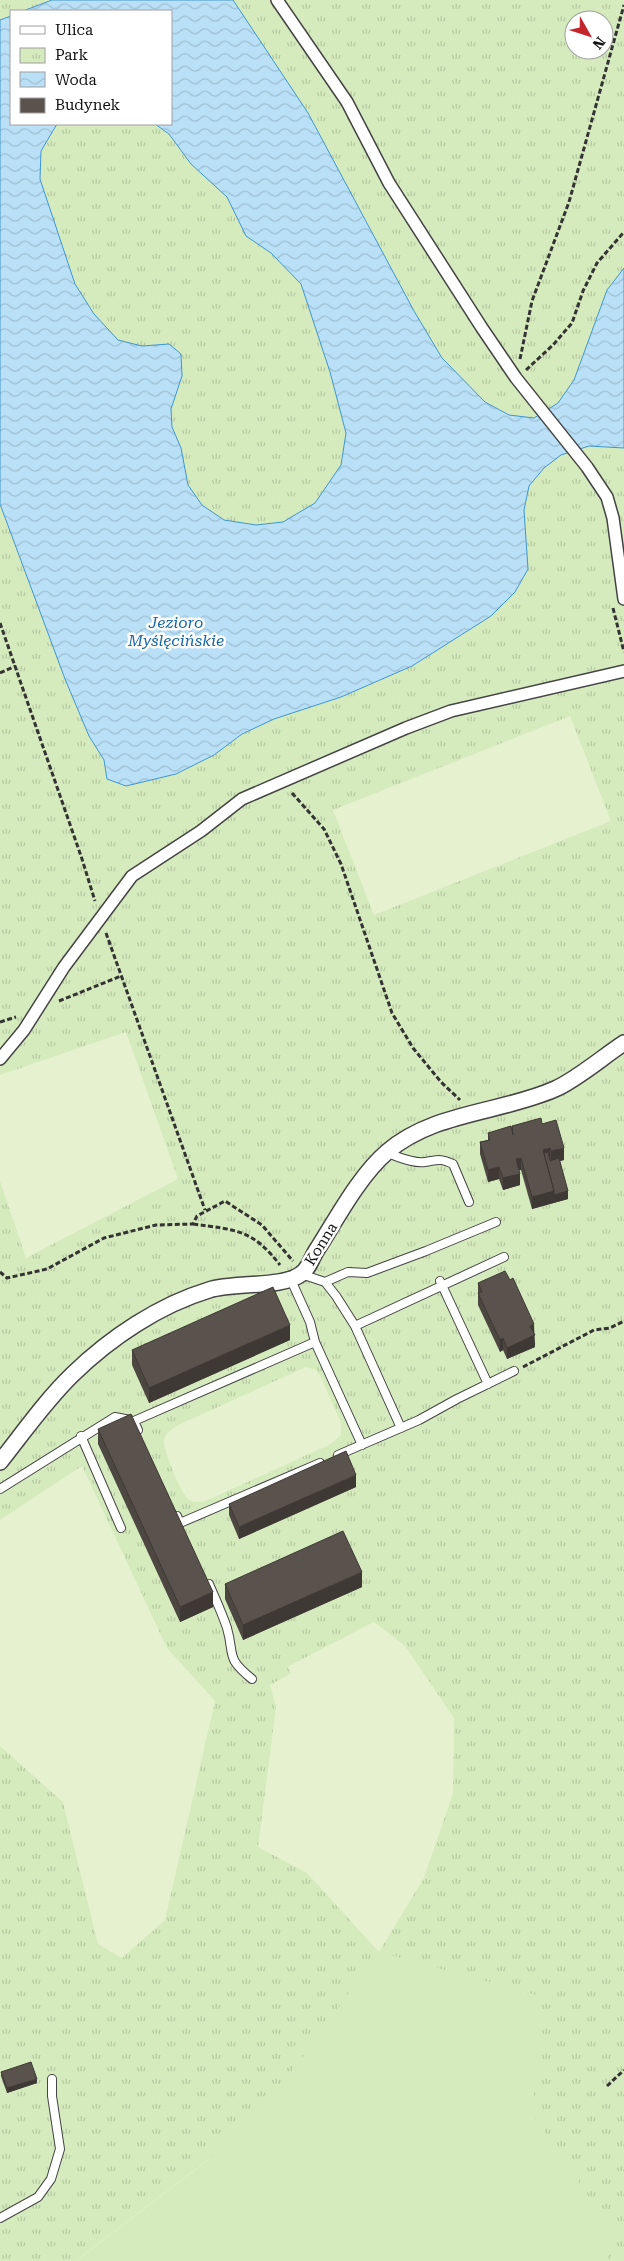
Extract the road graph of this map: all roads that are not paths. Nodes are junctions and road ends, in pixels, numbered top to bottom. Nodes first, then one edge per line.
1 (277, 0) edge
2 (624, 599) edge
3 (624, 671) edge
4 (624, 1043) edge
5 (0, 1059) edge
6 (386, 1153) junction
7 (469, 1202) dead end
8 (496, 1222) dead end
9 (504, 1257) dead end
10 (296, 1277) junction
11 (325, 1282) junction
12 (441, 1283) junction
13 (355, 1326) junction
14 (315, 1342) junction
15 (514, 1371) road end
16 (488, 1384) junction
17 (134, 1421) junction
18 (401, 1428) junction
19 (81, 1436) junction
20 (142, 1438) edge
21 (362, 1444) junction
22 (0, 1462) edge
23 (0, 1489) edge
24 (172, 1506) edge
25 (180, 1523) junction
26 (121, 1528) dead end
27 (184, 1532) edge
28 (205, 1577) edge
29 (252, 1679) dead end
30 (52, 2078) dead end
31 (0, 2218) edge

1 - 2 street
3 - 5 street
4 - 6 street, Konna
6 - 7 lane
6 - 10 street, Konna
8 - 11 lane
9 - 12 lane
10 - 11 lane
10 - 14 lane
10 - 22 street, Konna
11 - 13 lane
12 - 13 lane
12 - 16 lane
13 - 18 lane
14 - 17 lane
14 - 21 lane
15 - 16 lane
16 - 18 lane
17 - 19 lane
17 - 20 lane
18 - 21 lane
19 - 23 lane
19 - 26 lane
21 - 25 lane
24 - 25 lane
25 - 27 lane
28 - 29 lane
30 - 31 lane

